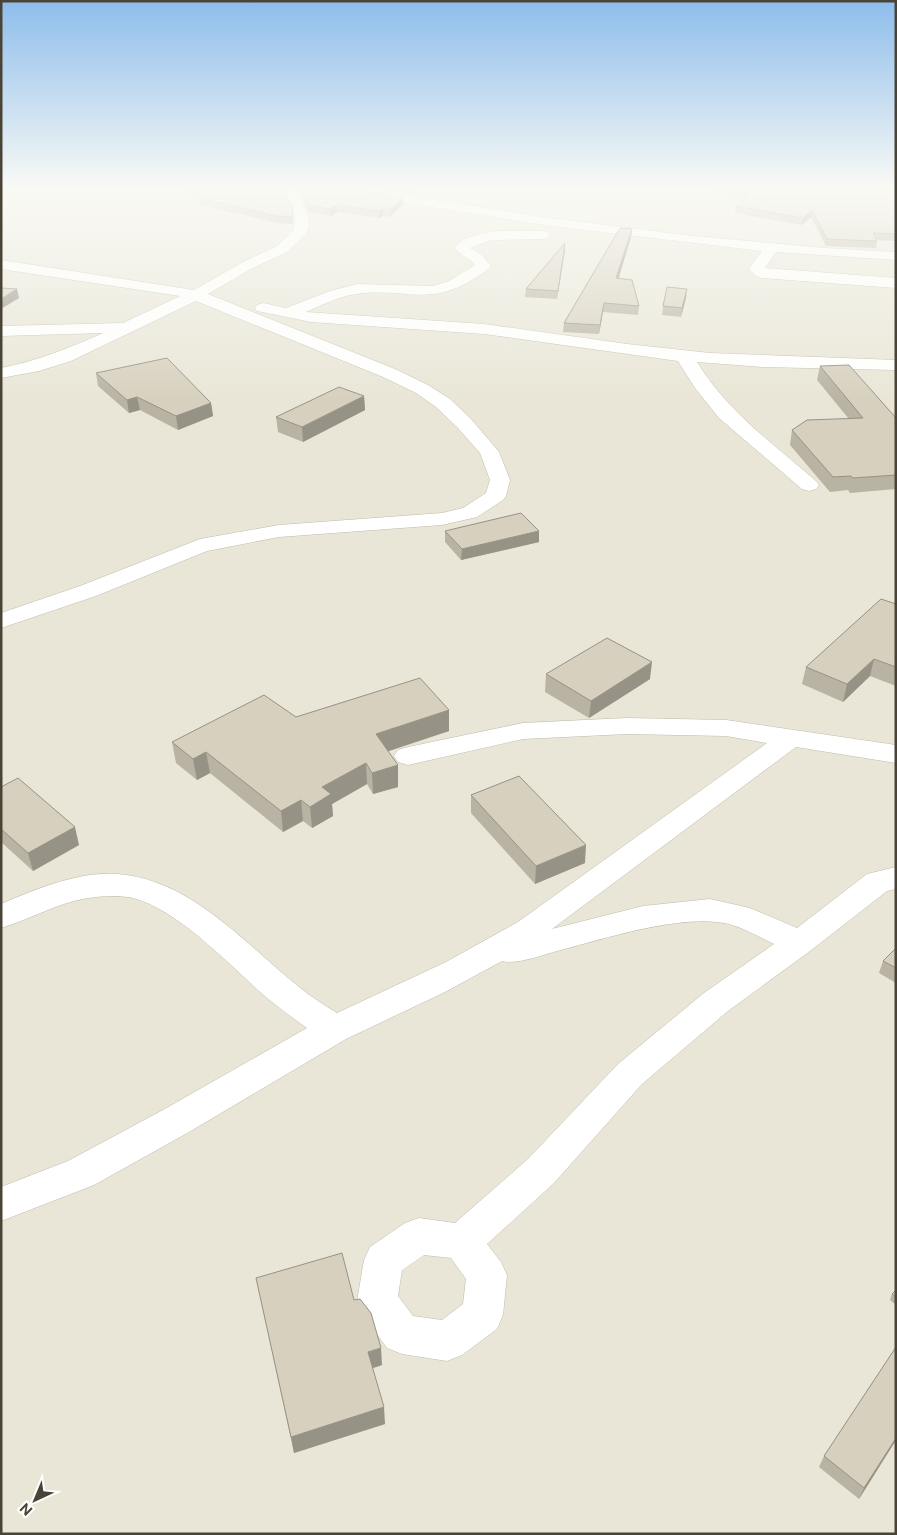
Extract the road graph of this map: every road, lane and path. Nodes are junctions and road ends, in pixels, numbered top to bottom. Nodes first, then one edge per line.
1 (262, 259) edge
2 (477, 259) edge
3 (764, 259) edge
4 (1, 264) edge
5 (896, 284) edge
6 (203, 298) junction
7 (287, 314) junction
8 (130, 326) junction
9 (1, 330) edge
10 (684, 356) junction
11 (896, 364) edge
12 (1, 373) edge
13 (809, 485) dead end
14 (1, 621) edge
15 (792, 737) junction
16 (896, 754) edge
17 (408, 756) dead end
18 (896, 878) edge
19 (1, 917) edge
20 (798, 943) junction
21 (491, 954) junction
22 (334, 1029) junction
23 (1, 1204) edge
24 (462, 1242) dead end

1 - 6 street
2 - 7 street
3 - 5 street
4 - 6 street
6 - 7 street
6 - 8 street
6 - 14 street
7 - 10 street
8 - 9 street
8 - 12 street
10 - 11 street
10 - 13 street
15 - 16 street
15 - 17 street
15 - 21 street
18 - 20 street
19 - 22 street
20 - 21 street
20 - 24 street
21 - 22 street
22 - 23 street

